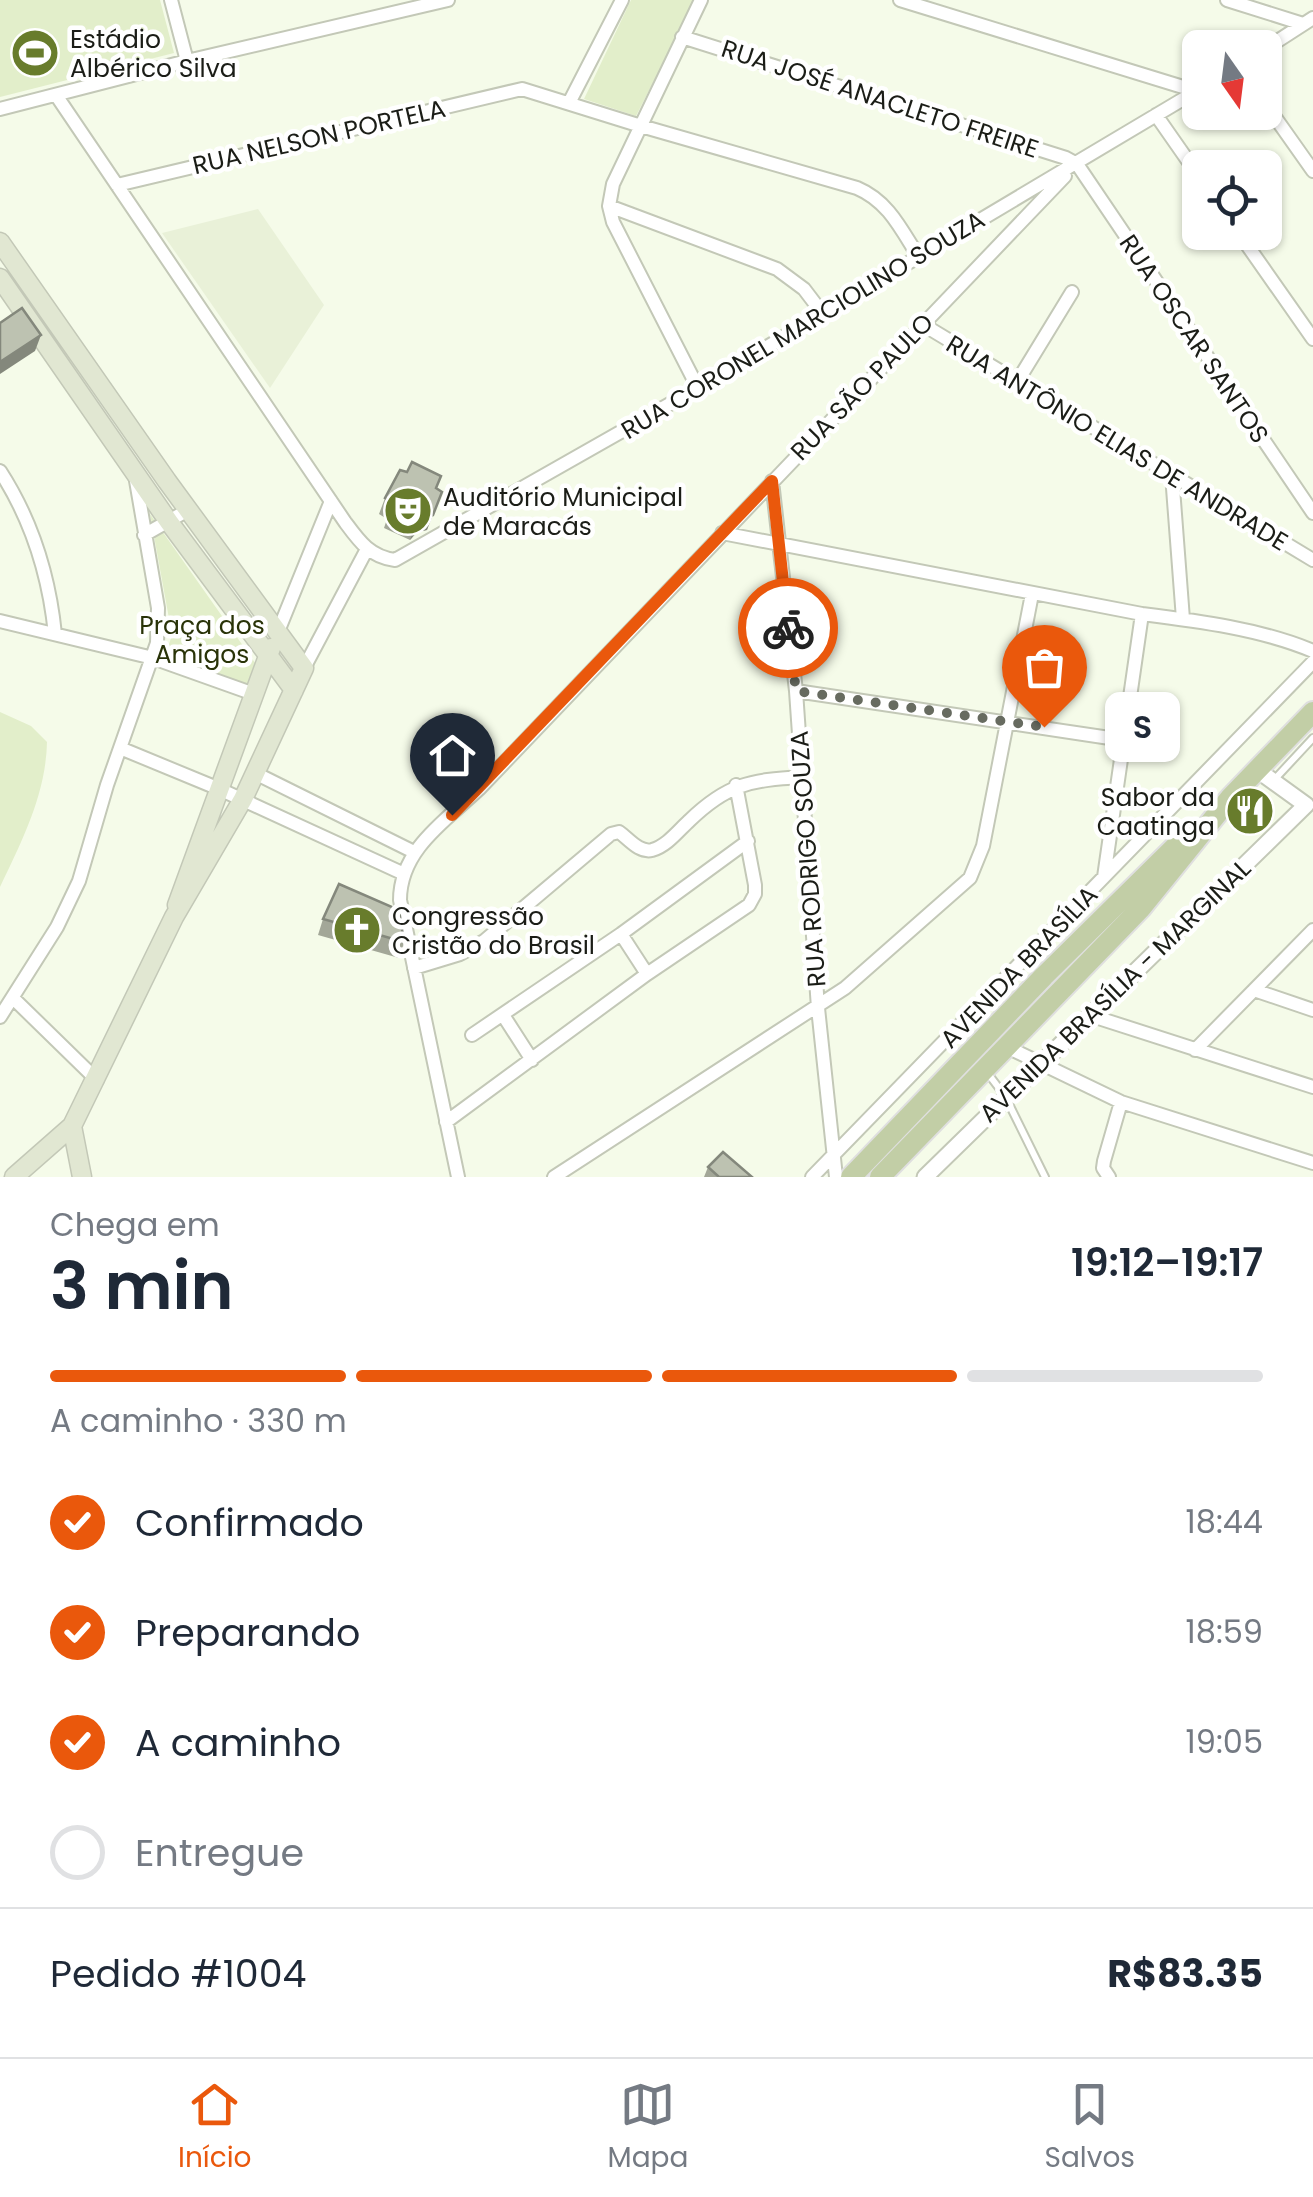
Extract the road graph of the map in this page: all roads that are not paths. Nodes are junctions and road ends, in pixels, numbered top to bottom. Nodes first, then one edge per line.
1 (171, 0) edge
2 (448, 0) edge
3 (622, 0) edge
4 (701, 0) edge
5 (900, 0) edge
6 (1226, 0) edge
7 (1308, 21) edge
8 (682, 36) junction
9 (1282, 38) edge
10 (187, 61) junction
11 (1182, 85) edge
12 (56, 95) junction
13 (1182, 100) edge
14 (569, 103) junction
15 (0, 109) edge
16 (1156, 116) junction
17 (641, 126) junction
18 (1282, 128) edge
19 (1182, 153) edge
20 (1077, 164) junction
21 (1313, 171) edge
22 (117, 185) junction
23 (609, 206) junction
24 (0, 242) edge
25 (1251, 250) edge
26 (918, 256) junction
27 (0, 278) edge
28 (1072, 292) dead end
29 (823, 314) junction
30 (922, 324) junction
31 (1313, 339) edge
32 (1017, 382) junction
33 (698, 388) junction
34 (0, 471) edge
35 (135, 473) junction
36 (1172, 475) junction
37 (772, 481) junction
38 (331, 500) junction
39 (188, 510) junction
40 (1313, 512) edge
41 (169, 522) junction
42 (722, 533) junction
43 (144, 535) junction
44 (779, 546) junction
45 (367, 549) junction
46 (1313, 560) edge
47 (1032, 594) junction
48 (1142, 614) junction
49 (1183, 620) junction
50 (0, 621) edge
51 (55, 634) junction
52 (277, 634) junction
53 (1313, 651) edge
54 (268, 656) junction
55 (153, 658) junction
56 (1313, 662) edge
57 (304, 668) junction
58 (294, 690) junction
59 (796, 691) junction
60 (254, 694) junction
61 (1005, 720) junction
62 (1311, 725) edge
63 (1123, 740) junction
64 (120, 748) junction
65 (254, 774) junction
66 (1265, 775) junction
67 (802, 777) junction
68 (736, 785) junction
69 (217, 788) junction
70 (1230, 798) junction
71 (243, 799) junction
72 (1311, 805) edge
73 (748, 841) junction
74 (414, 852) junction
75 (402, 873) junction
76 (1104, 878) junction
77 (174, 917) junction
78 (621, 934) junction
79 (1312, 934) edge
80 (414, 968) junction
81 (647, 974) junction
82 (1044, 976) junction
83 (1062, 990) junction
84 (1254, 990) junction
85 (14, 998) junction
86 (818, 1008) junction
87 (1313, 1010) edge
88 (503, 1015) junction
89 (1089, 1015) junction
90 (0, 1017) edge
91 (966, 1020) junction
92 (472, 1035) dead end
93 (984, 1038) junction
94 (1007, 1047) junction
95 (1194, 1050) junction
96 (532, 1060) junction
97 (1038, 1064) junction
98 (985, 1070) junction
99 (97, 1080) junction
100 (1313, 1087) edge
101 (1005, 1096) junction
102 (1121, 1102) junction
103 (446, 1122) junction
104 (72, 1126) junction
105 (832, 1155) junction
106 (1313, 1162) edge
107 (14, 1177) edge
108 (82, 1177) edge
109 (458, 1177) edge
110 (554, 1177) edge
111 (812, 1177) edge
112 (836, 1177) edge
113 (851, 1177) edge
114 (880, 1177) edge
115 (925, 1177) edge
116 (1045, 1177) edge
117 (1108, 1177) edge

1 - 10 street
2 - 10 street
3 - 14 street
4 - 8 street
5 - 11 street
6 - 7 street
7 - 9 street
8 - 17 street
8 - 20 street, RUA JOSÉ ANACLETO FREIRE
10 - 12 street
12 - 15 street
12 - 22 street
13 - 16 street, RUA CORONEL MARCIOLINO SOUZA
14 - 17 street
14 - 22 street, RUA NELSON PORTELA
16 - 19 street
16 - 20 street, RUA CORONEL MARCIOLINO SOUZA
17 - 23 street
17 - 26 street
18 - 21 street
20 - 26 street, RUA CORONEL MARCIOLINO SOUZA
20 - 30 street, RUA SÃO PAULO
20 - 40 street, RUA OSCAR SANTOS
22 - 38 street
23 - 29 street
23 - 33 street
24 - 39 main road
25 - 31 street
26 - 29 street, RUA CORONEL MARCIOLINO SOUZA
27 - 35 main road
28 - 32 street
29 - 33 street, RUA CORONEL MARCIOLINO SOUZA
30 - 32 street, RUA ANTÔNIO ELIAS DE ANDRADE
30 - 37 street, RUA SÃO PAULO
32 - 36 street, RUA ANTÔNIO ELIAS DE ANDRADE
33 - 45 street, RUA CORONEL MARCIOLINO SOUZA
34 - 51 street
35 - 41 main road
35 - 43 street
36 - 46 street, RUA ANTÔNIO ELIAS DE ANDRADE
36 - 49 street
37 - 42 street, RUA SÃO PAULO
37 - 44 street, RUA RODRIGO SOUZA
38 - 45 street
38 - 52 street
39 - 41 street
39 - 52 main road
41 - 43 street
41 - 54 main road
42 - 44 street
42 - 74 street, RUA SÃO PAULO
43 - 55 street
44 - 47 street
44 - 59 street, RUA RODRIGO SOUZA
45 - 57 street
47 - 48 street
47 - 61 street
48 - 49 street
48 - 63 street
49 - 53 street
50 - 51 street
51 - 55 street
52 - 54 main road
52 - 57 main road
54 - 58 main road
54 - 60 main road
55 - 60 street
55 - 64 street
56 - 76 street
57 - 58 main road
58 - 65 main road
59 - 61 street
59 - 67 street, RUA RODRIGO SOUZA
60 - 69 main road
61 - 63 street
61 - 86 street
62 - 66 main road, AVENIDA BRASÍLIA
63 - 76 street
64 - 69 street
64 - 85 street
65 - 71 main road
65 - 74 street
66 - 70 main road, AVENIDA BRASÍLIA
66 - 72 street
67 - 68 street
67 - 86 street, RUA RODRIGO SOUZA
68 - 73 street
68 - 80 street
69 - 71 street
69 - 77 main road
70 - 82 main road, AVENIDA BRASÍLIA
70 - 83 main road, AVENIDA BRASÍLIA
71 - 75 street
71 - 77 main road
72 - 89 street, AVENIDA BRASÍLIA - MARGINAL
73 - 78 street
73 - 81 street
74 - 75 street, RUA SÃO PAULO
75 - 80 street
76 - 91 street
77 - 99 main road
78 - 81 street
78 - 88 street
79 - 84 street
80 - 103 street
81 - 96 street
82 - 83 main road
82 - 93 main road, AVENIDA BRASÍLIA
83 - 94 main road, AVENIDA BRASÍLIA
84 - 87 street
84 - 95 street
85 - 90 street
85 - 99 street
86 - 105 street, RUA RODRIGO SOUZA
86 - 110 street
88 - 92 street
88 - 96 street
89 - 95 street
89 - 97 street, AVENIDA BRASÍLIA - MARGINAL
91 - 93 street
91 - 105 street
93 - 113 main road, AVENIDA BRASÍLIA
94 - 97 street
94 - 98 main road, AVENIDA BRASÍLIA
95 - 100 street
96 - 103 street
97 - 101 street, AVENIDA BRASÍLIA - MARGINAL
97 - 102 street
98 - 101 lane
98 - 114 main road, AVENIDA BRASÍLIA
99 - 104 main road
101 - 115 street, AVENIDA BRASÍLIA - MARGINAL
101 - 116 lane
102 - 106 street
102 - 117 street
103 - 109 street
104 - 107 main road
104 - 108 main road
105 - 111 street
105 - 112 street, RUA RODRIGO SOUZA

